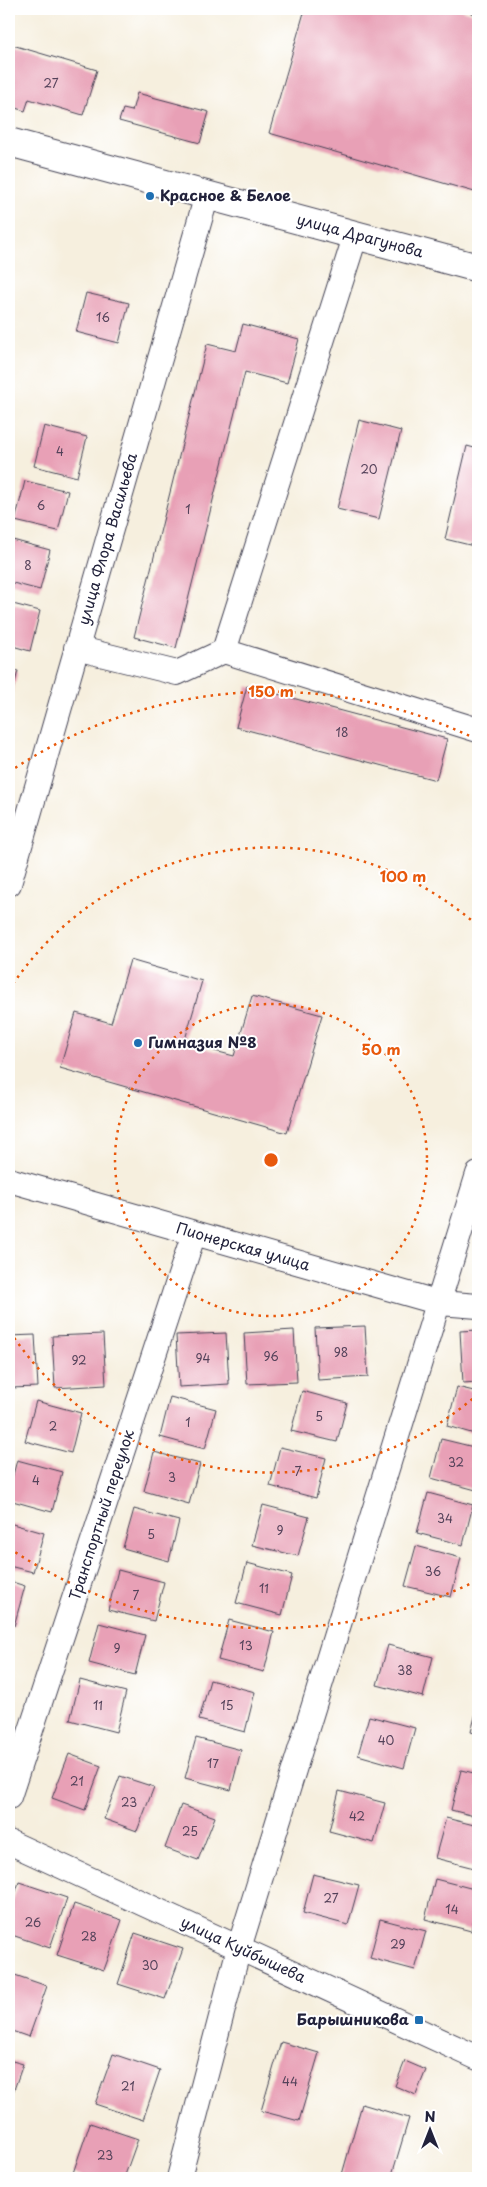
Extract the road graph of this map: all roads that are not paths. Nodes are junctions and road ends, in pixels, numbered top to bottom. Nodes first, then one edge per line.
1 (9, 142) edge
2 (207, 195) junction
3 (356, 234) junction
4 (478, 268) edge
5 (76, 648) junction
6 (224, 651) junction
7 (478, 730) edge
8 (9, 884) edge
9 (478, 1174) edge
10 (9, 1180) edge
11 (194, 1234) junction
12 (440, 1303) junction
13 (478, 1306) edge
14 (9, 1797) edge
15 (9, 1842) edge
16 (239, 1948) junction
17 (476, 2049) edge
18 (179, 2178) edge

1 - 2 main road, улица Драгунова
2 - 3 main road, улица Драгунова
2 - 5 street, улица Флора Васильева
3 - 4 main road, улица Драгунова
3 - 6 street
5 - 6 street
5 - 8 street, улица Флора Васильева
6 - 7 street
9 - 12 street
10 - 11 street, Пионерская улица
11 - 12 street, Пионерская улица
11 - 14 street, Транспортный переулок
12 - 13 street, Пионерская улица
12 - 16 street
15 - 16 street, улица Куйбышева
16 - 17 street, улица Куйбышева
16 - 18 street

